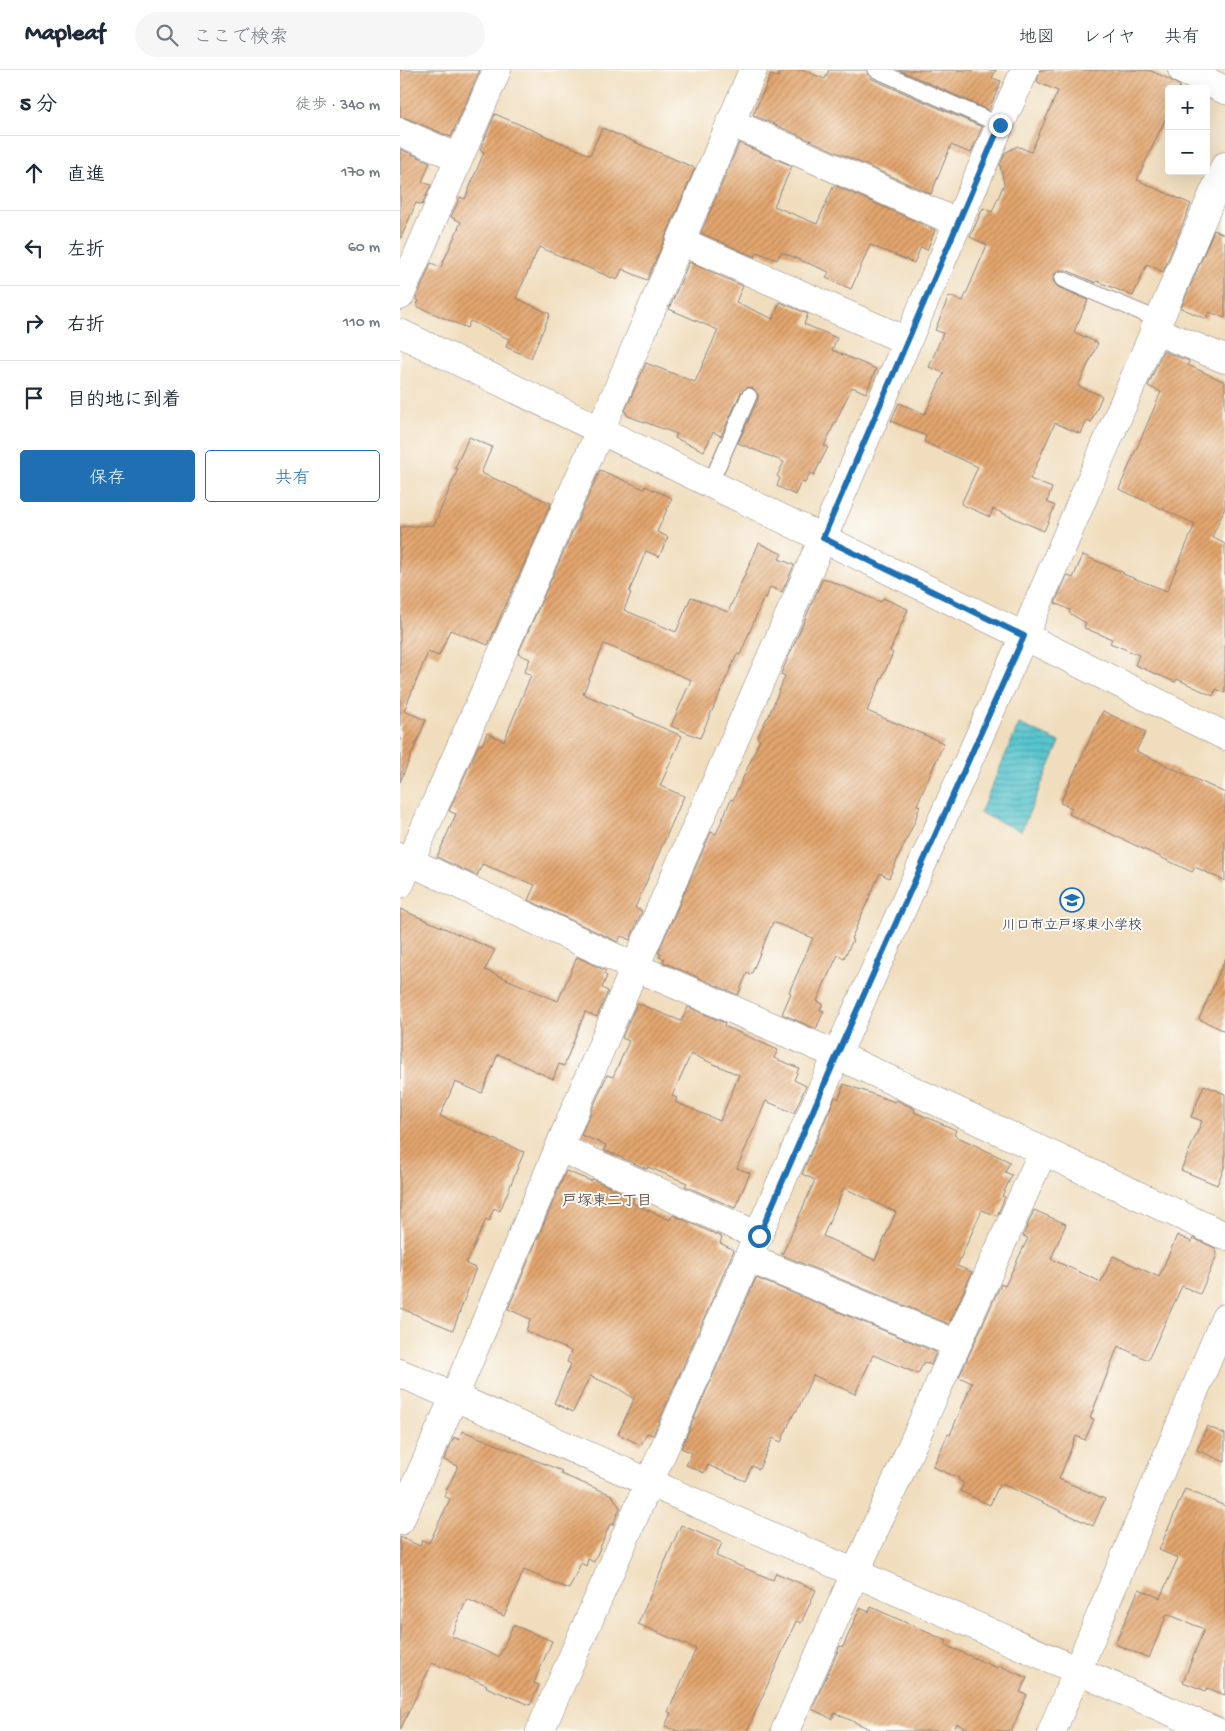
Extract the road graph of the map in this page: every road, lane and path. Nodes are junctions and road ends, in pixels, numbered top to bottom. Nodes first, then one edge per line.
1 (497, 70) edge
2 (753, 70) edge
3 (876, 70) edge
4 (1025, 70) edge
5 (1182, 70) edge
6 (1225, 90) edge
7 (730, 122) junction
8 (1000, 125) junction
9 (400, 132) edge
10 (459, 158) junction
11 (1225, 166) edge
12 (958, 223) junction
13 (680, 241) junction
14 (1062, 279) dead end
15 (400, 296) edge
16 (1156, 325) junction
17 (400, 333) edge
18 (907, 341) junction
19 (1225, 359) edge
20 (749, 396) dead end
21 (600, 432) junction
22 (710, 484) junction
23 (823, 538) junction
24 (1024, 636) junction
25 (1224, 733) edge
26 (403, 868) edge
27 (635, 967) junction
28 (837, 1055) junction
29 (560, 1148) junction
30 (1043, 1151) junction
31 (1225, 1236) edge
32 (753, 1247) junction
33 (1225, 1318) edge
34 (958, 1344) junction
35 (400, 1373) edge
36 (454, 1397) junction
37 (649, 1482) junction
38 (400, 1521) edge
39 (855, 1573) junction
40 (1077, 1670) junction
41 (540, 1731) edge
42 (785, 1731) edge
43 (1052, 1731) edge
44 (1215, 1731) edge

1 - 10 street
2 - 7 street
3 - 8 lane
4 - 8 street
5 - 6 street
7 - 12 street
7 - 13 street
8 - 12 street
9 - 10 street
10 - 15 street
11 - 16 street
12 - 18 street
13 - 18 street
13 - 21 street
14 - 16 lane
16 - 19 street
16 - 24 street
17 - 21 street
18 - 23 street
20 - 22 lane
21 - 22 street
21 - 26 street
22 - 23 street
23 - 24 street
23 - 27 street
24 - 25 street
24 - 28 street
26 - 27 street
27 - 28 street
27 - 29 street
28 - 30 street
28 - 32 street
29 - 32 street
29 - 36 street
30 - 31 street
30 - 34 street
32 - 34 street
32 - 37 street
33 - 40 street
34 - 39 street
35 - 36 street
36 - 37 street
36 - 38 street
37 - 39 street
37 - 41 street
39 - 40 street
39 - 42 street
40 - 43 street
40 - 44 street

